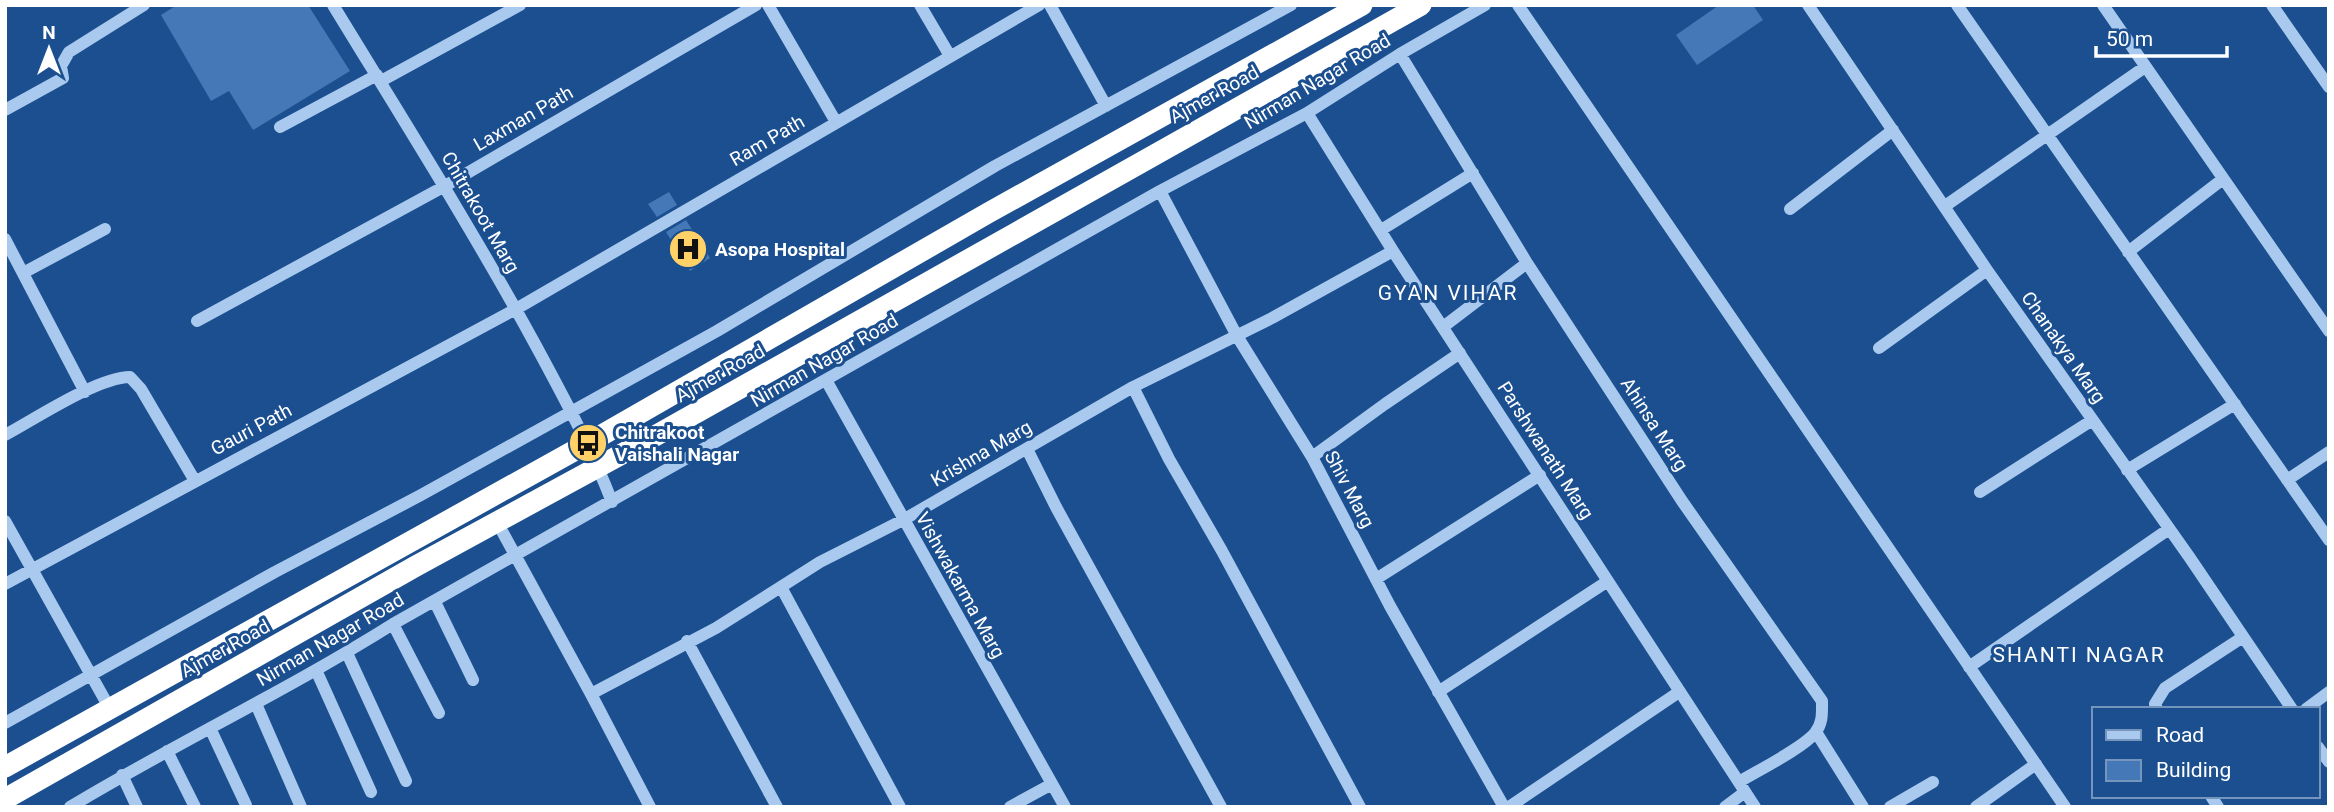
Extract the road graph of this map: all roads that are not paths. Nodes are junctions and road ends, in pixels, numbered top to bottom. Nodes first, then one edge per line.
1 (144, 5) edge
2 (333, 5) edge
3 (755, 5) edge
4 (768, 5) edge
5 (920, 5) edge
6 (1039, 5) edge
7 (1051, 5) edge
8 (1291, 5) edge
9 (1362, 5) edge
10 (1421, 5) edge
11 (1485, 5) edge
12 (1518, 5) edge
13 (1957, 5) edge
14 (2103, 5) edge
15 (2272, 5) edge
16 (518, 6) edge
17 (1813, 7) edge
18 (1401, 54) junction
19 (950, 56) junction
20 (2146, 67) junction
21 (379, 78) junction
22 (2329, 87) edge
23 (1106, 106) junction
24 (5, 110) edge
25 (1307, 113) junction
26 (836, 122) junction
27 (281, 127) dead end
28 (1893, 130) junction
29 (2047, 135) junction
30 (1473, 173) junction
31 (2223, 179) junction
32 (445, 186) junction
33 (1160, 191) junction
34 (1945, 206) junction
35 (1790, 209) dead end
36 (105, 229) dead end
37 (1381, 230) junction
38 (5, 239) edge
39 (1393, 251) junction
40 (2129, 251) junction
41 (1527, 263) junction
42 (1987, 270) junction
43 (23, 273) junction
44 (516, 309) junction
45 (197, 321) dead end
46 (1443, 327) junction
47 (2329, 331) edge
48 (1237, 336) junction
49 (1879, 348) dead end
50 (1460, 353) junction
51 (826, 380) junction
52 (1133, 387) junction
53 (85, 392) junction
54 (2235, 404) junction
55 (571, 412) junction
56 (2091, 421) junction
57 (5, 435) edge
58 (588, 443) junction
59 (1027, 449) junction
60 (2329, 452) edge
61 (1312, 457) junction
62 (598, 466) junction
63 (2127, 470) junction
64 (1540, 475) junction
65 (2287, 480) junction
66 (195, 481) junction
67 (1980, 492) dead end
68 (612, 502) junction
69 (5, 520) edge
70 (903, 520) junction
71 (496, 522) junction
72 (2169, 529) junction
73 (2329, 540) edge
74 (516, 557) junction
75 (32, 569) junction
76 (1376, 579) junction
77 (1608, 581) junction
78 (5, 584) edge
79 (780, 587) junction
80 (435, 602) junction
81 (393, 624) junction
82 (2243, 637) junction
83 (687, 641) junction
84 (347, 653) junction
85 (1969, 667) junction
86 (316, 670) junction
87 (93, 676) junction
88 (474, 680) dead end
89 (1438, 692) junction
90 (1679, 692) junction
91 (2329, 692) edge
92 (591, 694) junction
93 (256, 704) junction
94 (2156, 707) edge
95 (2291, 707) edge
96 (2309, 707) edge
97 (110, 709) junction
98 (439, 713) dead end
99 (5, 723) edge
100 (211, 728) junction
101 (1816, 732) junction
102 (167, 751) junction
103 (2036, 764) junction
104 (5, 767) edge
105 (122, 775) junction
106 (406, 781) dead end
107 (1933, 782) dead end
108 (1052, 784) junction
109 (1742, 787) junction
110 (371, 792) dead end
111 (5, 799) edge
112 (246, 805) dead end
113 (71, 807) edge
114 (137, 807) edge
115 (195, 807) edge
116 (301, 807) edge
117 (650, 807) edge
118 (777, 807) edge
119 (901, 807) edge
120 (1010, 807) edge
121 (1065, 807) edge
122 (1221, 807) edge
123 (1360, 807) edge
124 (1506, 807) edge
125 (1725, 807) edge
126 (1755, 807) edge
127 (1863, 807) edge
128 (1889, 807) edge
129 (1976, 807) edge
130 (2065, 807) edge

1 - 24 street
2 - 21 street, Chitrakoot Marg
3 - 32 street, Laxman Path
4 - 26 street
5 - 19 street
6 - 19 street, Ram Path
7 - 23 street
8 - 23 street
9 - 58 highway, Ajmer Road
10 - 62 highway, Ajmer Road
11 - 18 street, Nirman Nagar Road
12 - 85 street
13 - 29 street
14 - 20 street
15 - 22 street
16 - 21 street
17 - 28 street, Chanakya Marg
18 - 25 street, Nirman Nagar Road
18 - 30 street, Ahinsa Marg
19 - 26 street, Ram Path
20 - 29 street
20 - 31 street
21 - 27 street
21 - 32 street, Chitrakoot Marg
23 - 55 street
25 - 33 street, Nirman Nagar Road
25 - 37 street, Parshwanath Marg
26 - 44 street, Ram Path
28 - 34 street, Chanakya Marg
28 - 35 street
29 - 34 street
29 - 40 street
30 - 37 street
30 - 41 street, Ahinsa Marg
31 - 40 street
31 - 47 street
32 - 44 street, Chitrakoot Marg
32 - 45 street, Laxman Path
33 - 48 street, Shiv Marg
33 - 51 street, Nirman Nagar Road
34 - 42 street, Chanakya Marg
36 - 43 street
37 - 39 street, Parshwanath Marg
38 - 43 street
39 - 46 street, Parshwanath Marg
39 - 48 street, Krishna Marg
40 - 54 street
41 - 46 street
41 - 101 street, Ahinsa Marg
42 - 49 street
42 - 56 street, Chanakya Marg
43 - 53 street
44 - 55 street, Chitrakoot Marg
44 - 66 street, Gauri Path
46 - 50 street, Parshwanath Marg
48 - 52 street, Krishna Marg
48 - 61 street, Shiv Marg
50 - 61 street
50 - 64 street, Parshwanath Marg
51 - 68 street, Nirman Nagar Road
51 - 70 street, Vishwakarma Marg
52 - 59 street, Krishna Marg
52 - 123 street
53 - 57 street
53 - 66 street
54 - 63 street
54 - 65 street
55 - 58 street, Chitrakoot Marg
55 - 87 street
56 - 63 street, Chanakya Marg
56 - 67 street
58 - 62 street, Chitrakoot Marg
58 - 97 highway, Ajmer Road
59 - 70 street, Krishna Marg
59 - 122 street
60 - 65 street
61 - 76 street, Shiv Marg
62 - 68 street, Chitrakoot Marg
62 - 71 highway, Ajmer Road
63 - 72 street, Chanakya Marg
64 - 76 street
64 - 77 street, Parshwanath Marg
65 - 73 street
66 - 75 street, Gauri Path
68 - 74 street, Nirman Nagar Road
69 - 75 street
70 - 79 street, Krishna Marg
70 - 108 street, Vishwakarma Marg
71 - 74 street
71 - 111 highway, Ajmer Road
72 - 82 street, Chanakya Marg
72 - 85 street
74 - 80 street, Nirman Nagar Road
74 - 92 street
75 - 78 street, Gauri Path
75 - 87 street
76 - 89 street, Shiv Marg
77 - 89 street
77 - 90 street, Parshwanath Marg
79 - 83 street, Krishna Marg
79 - 119 street
80 - 81 street, Nirman Nagar Road
80 - 88 street
81 - 84 street, Nirman Nagar Road
81 - 98 street
82 - 94 street
82 - 95 street, Chanakya Marg
83 - 92 street, Krishna Marg
83 - 118 street
84 - 86 street, Nirman Nagar Road
84 - 106 street
85 - 103 street
86 - 93 street, Nirman Nagar Road
86 - 110 street
87 - 97 street
87 - 99 street
89 - 124 street, Shiv Marg
90 - 109 street, Parshwanath Marg
90 - 124 street
91 - 96 street
92 - 117 street
93 - 100 street, Nirman Nagar Road
93 - 116 street
97 - 104 highway, Ajmer Road
100 - 102 street, Nirman Nagar Road
100 - 112 street
101 - 109 street
101 - 127 street
102 - 105 street, Nirman Nagar Road
102 - 115 street
103 - 129 street
103 - 130 street
105 - 113 street, Nirman Nagar Road
105 - 114 street
107 - 128 street
108 - 120 street
108 - 121 street, Vishwakarma Marg
109 - 125 street
109 - 126 street, Parshwanath Marg

